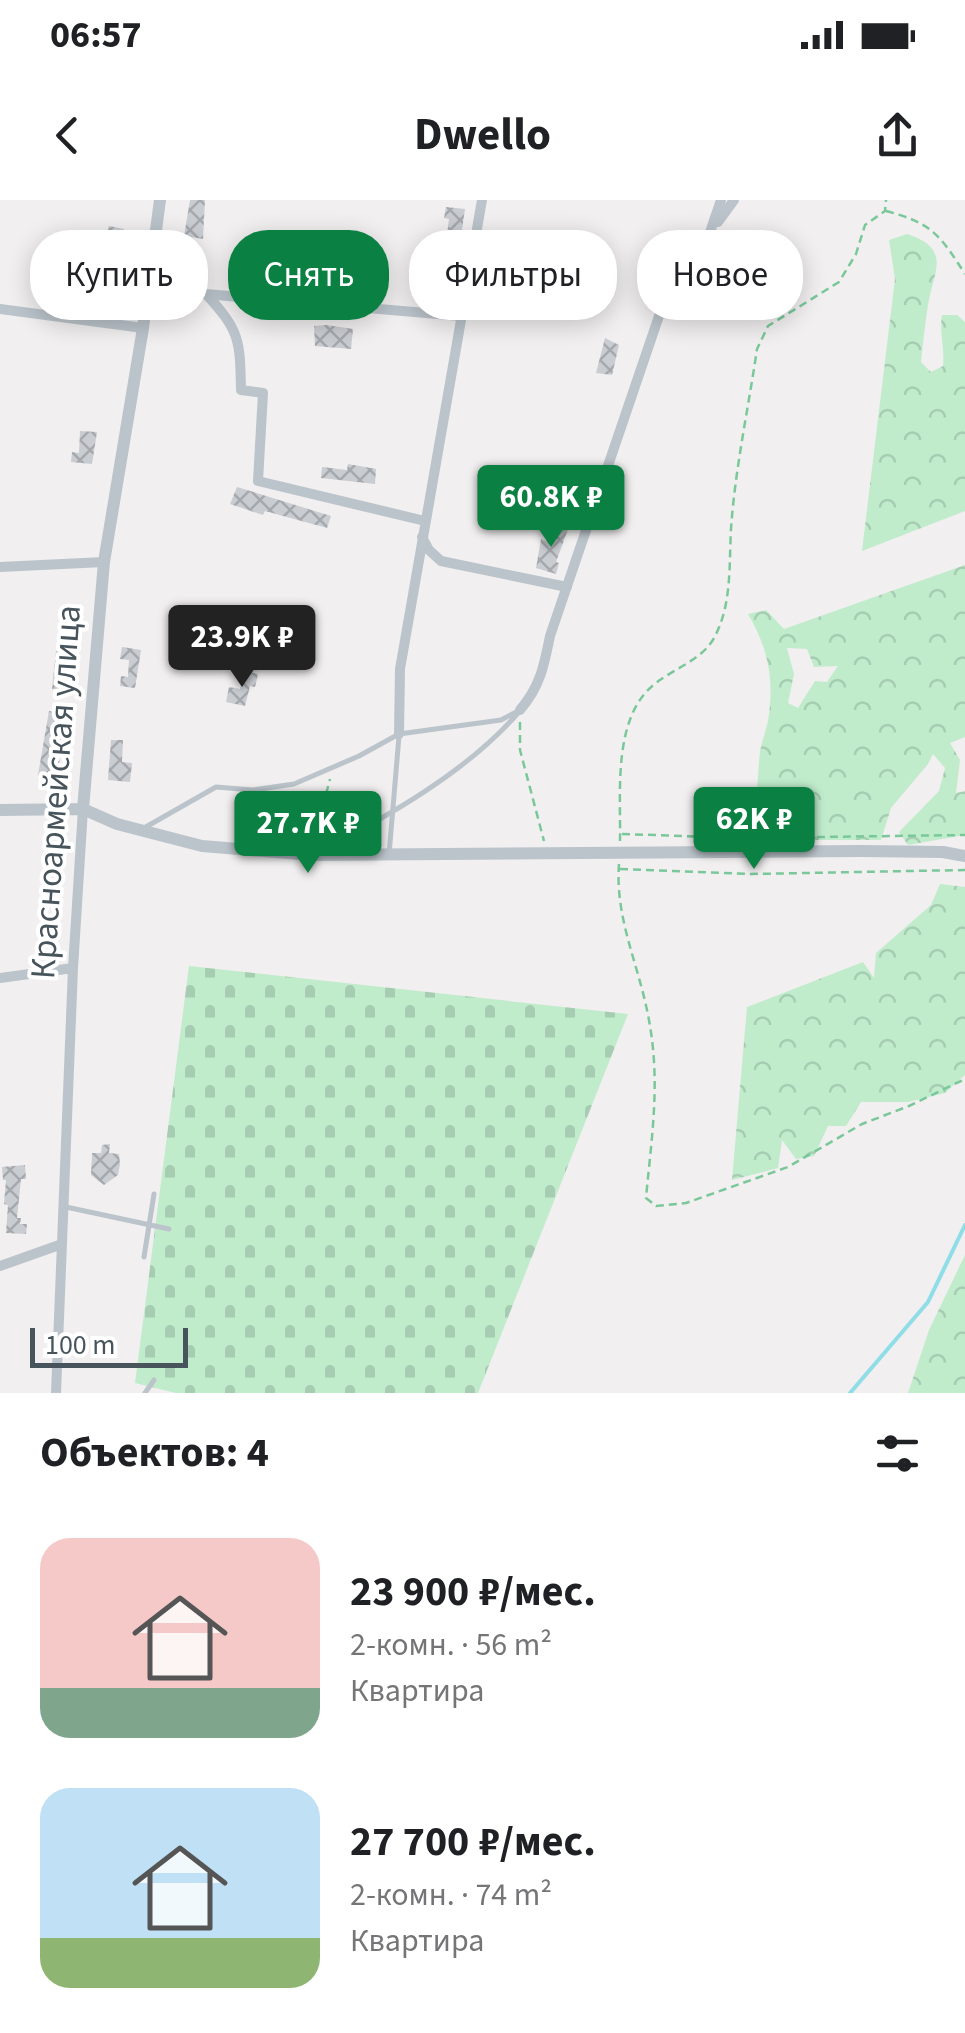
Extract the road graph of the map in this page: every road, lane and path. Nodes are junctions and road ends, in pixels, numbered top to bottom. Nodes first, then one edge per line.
1 (160, 200) edge
2 (482, 200) edge
3 (722, 200) edge
4 (734, 200) edge
5 (886, 200) edge
6 (885, 211) junction
7 (156, 230) edge
8 (477, 230) edge
9 (711, 230) edge
10 (713, 230) edge
11 (965, 274) edge
12 (208, 294) edge
13 (208, 296) edge
14 (0, 309) edge
15 (409, 311) edge
16 (143, 320) edge
17 (461, 320) edge
18 (658, 320) edge
19 (142, 328) junction
20 (424, 521) junction
21 (422, 537) junction
22 (104, 562) junction
23 (0, 567) edge
24 (567, 587) junction
25 (520, 710) junction
26 (399, 734) junction
27 (334, 767) junction
28 (393, 808) junction
29 (82, 809) junction
30 (0, 810) edge
31 (139, 830) junction
32 (620, 834) junction
33 (965, 835) edge
34 (620, 851) junction
35 (547, 852) junction
36 (312, 855) junction
37 (389, 856) junction
38 (965, 856) edge
39 (619, 868) junction
40 (965, 870) edge
41 (73, 968) junction
42 (0, 978) edge
43 (965, 1078) edge
44 (154, 1194) dead end
45 (63, 1206) junction
46 (149, 1225) junction
47 (169, 1229) dead end
48 (62, 1244) junction
49 (144, 1257) dead end
50 (0, 1266) edge
51 (154, 1380) dead end
52 (56, 1393) edge
53 (145, 1393) edge

1 - 7 street, Красноармейская улица
2 - 8 street
3 - 9 street
4 - 10 street
5 - 6 path
6 - 11 path
6 - 32 path
12 - 15 street
13 - 20 street
14 - 19 street
16 - 19 street, Красноармейская улица
17 - 20 street
18 - 24 street
19 - 22 street, Красноармейская улица
20 - 21 street
21 - 24 street
21 - 26 street
22 - 23 street
22 - 29 street, Красноармейская улица
24 - 25 street
25 - 26 lane
25 - 28 lane
25 - 35 path
26 - 27 lane
26 - 28 lane
27 - 31 lane
27 - 36 path
28 - 36 lane
28 - 37 lane
29 - 30 street
29 - 31 street
29 - 41 street, Красноармейская улица
31 - 36 street
32 - 33 path
32 - 34 path
34 - 35 street
34 - 38 street
34 - 39 path
35 - 37 street
36 - 37 street
39 - 40 path
39 - 43 path
41 - 42 street
41 - 45 street, Красноармейская улица
44 - 46 lane
45 - 46 lane
45 - 48 street, Красноармейская улица
46 - 47 lane
46 - 49 lane
48 - 50 street
48 - 52 street, Красноармейская улица
51 - 53 lane

